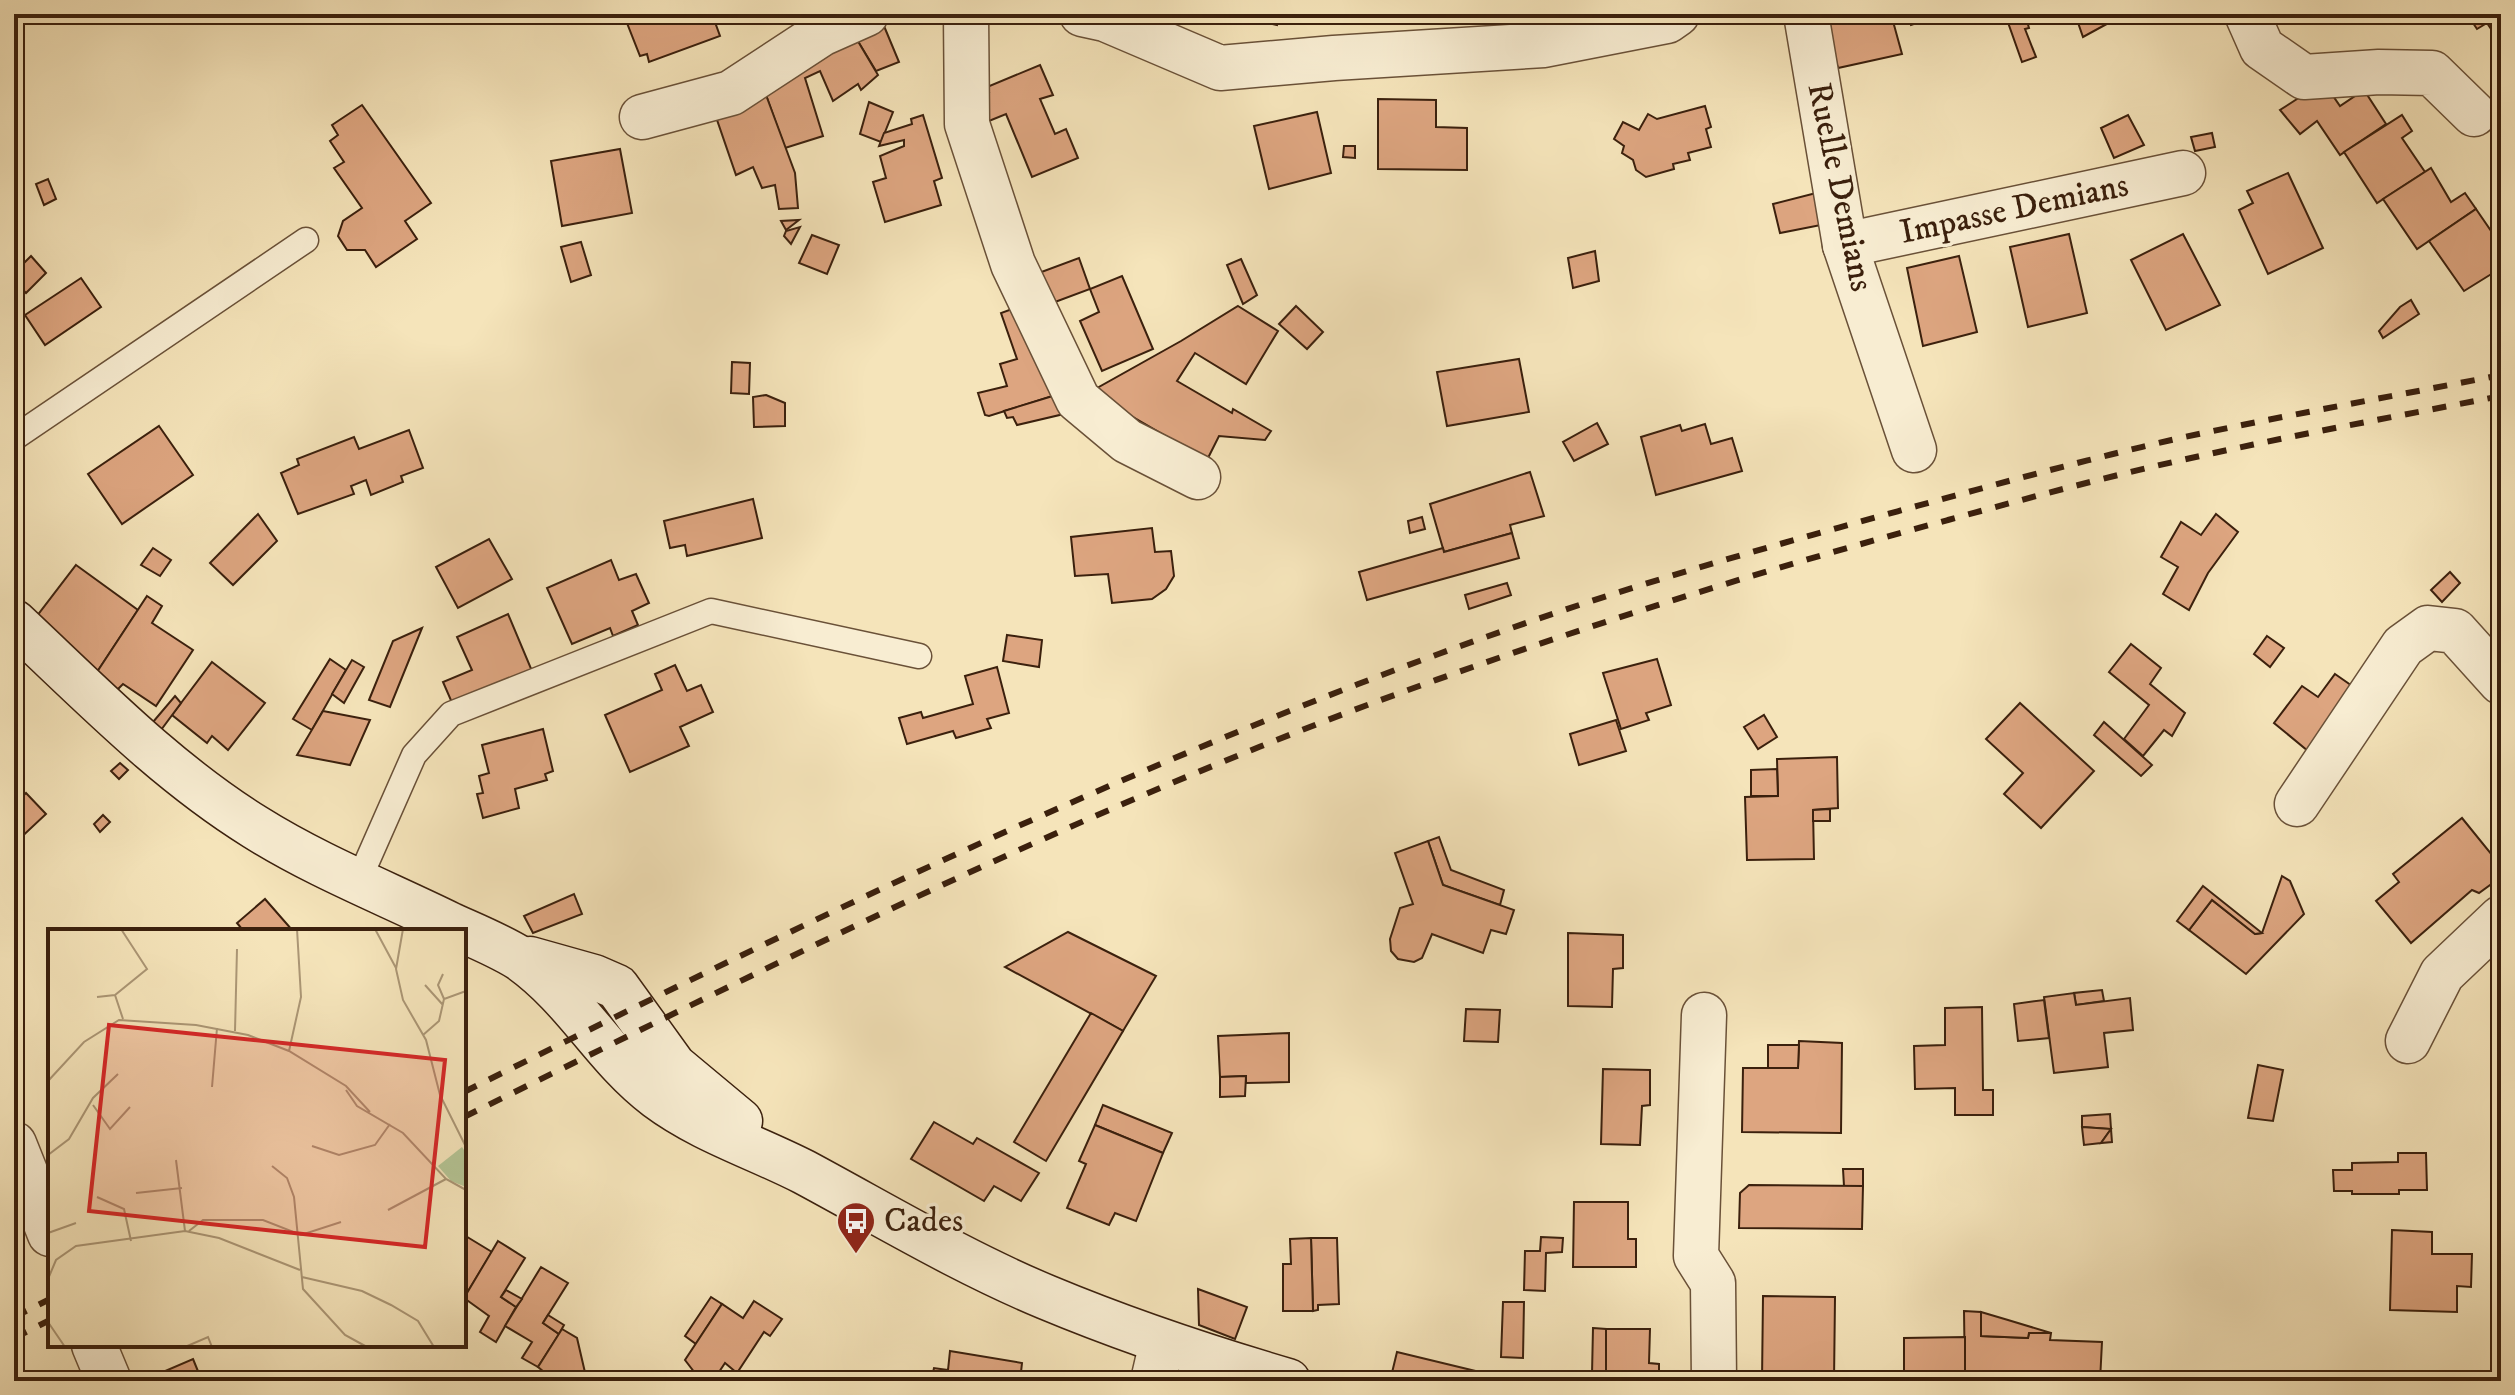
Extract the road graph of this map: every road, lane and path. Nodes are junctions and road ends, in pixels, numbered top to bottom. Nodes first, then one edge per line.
1 (866, 14) edge
2 (966, 14) edge
3 (1082, 14) edge
4 (1677, 14) edge
5 (1806, 14) edge
6 (2247, 14) edge
7 (2474, 114) dead end
8 (642, 117) dead end
9 (2183, 173) dead end
10 (306, 240) dead end
11 (1845, 245) junction
12 (14, 438) edge
13 (1914, 450) dead end
14 (1198, 477) dead end
15 (14, 622) edge
16 (919, 656) dead end
17 (2501, 682) edge
18 (2297, 804) dead end
19 (358, 882) junction
20 (2501, 918) edge
21 (458, 929) edge
22 (466, 933) edge
23 (1704, 1015) dead end
24 (2408, 1041) dead end
25 (14, 1144) edge
26 (48, 1229) edge
27 (95, 1347) edge
28 (1157, 1361) edge
29 (109, 1381) edge
30 (1288, 1381) edge
31 (1714, 1381) edge

1 - 8 street
2 - 14 street
3 - 4 street
5 - 11 street, Ruelle Demians
6 - 7 street
9 - 11 street, Impasse Demians
10 - 12 lane
11 - 13 street, Ruelle Demians
15 - 19 street
16 - 19 lane
17 - 18 street
19 - 21 street
20 - 24 street
22 - 28 street
23 - 31 street
25 - 26 street
27 - 29 street
28 - 30 street

